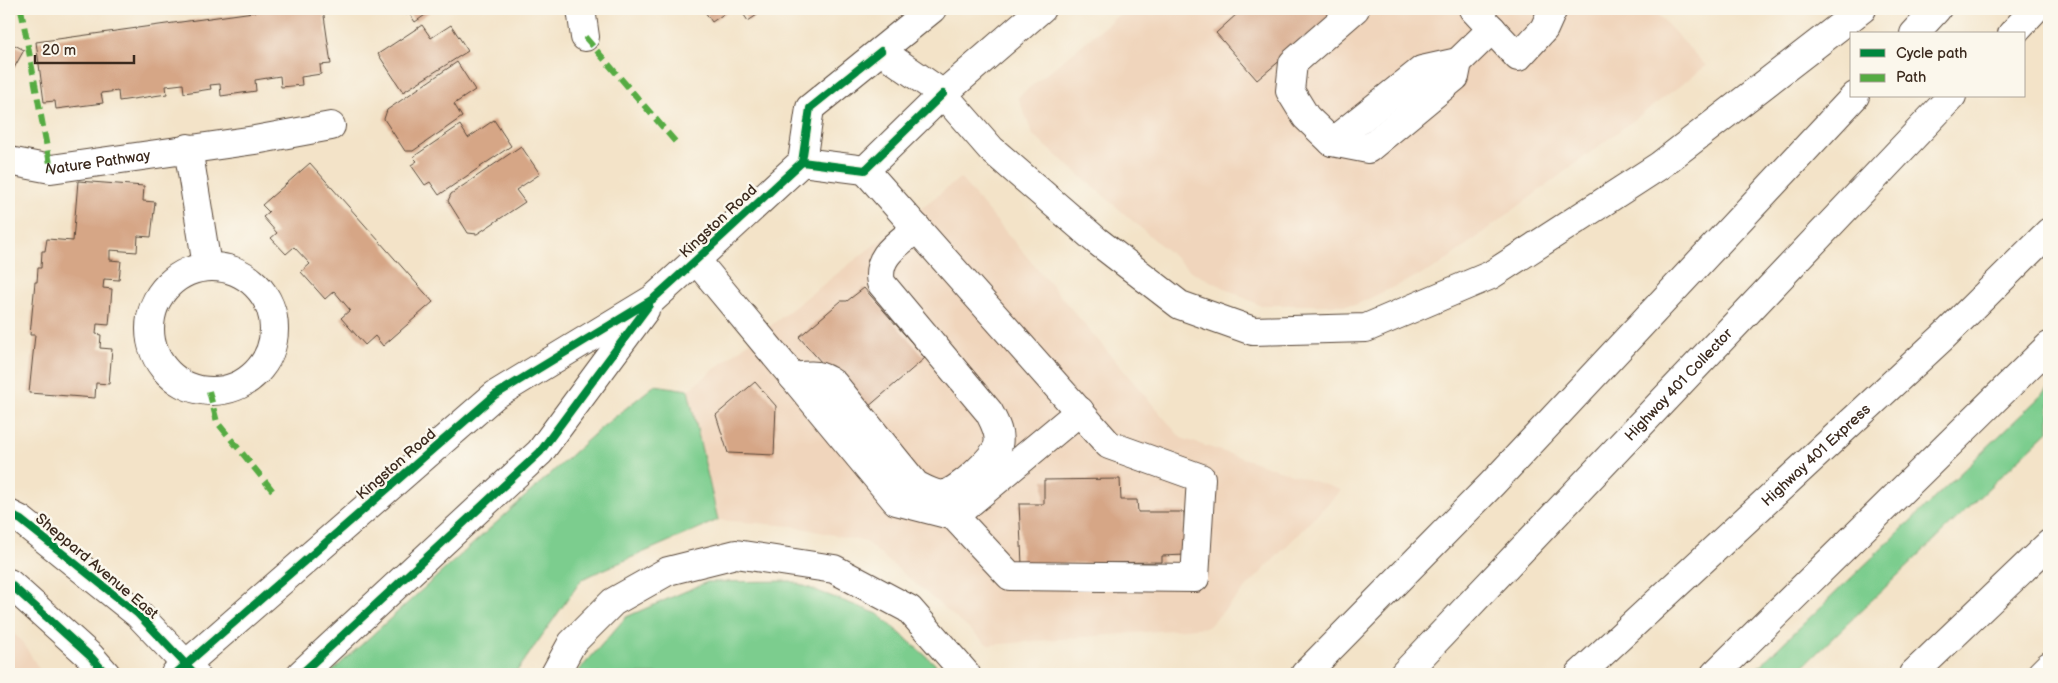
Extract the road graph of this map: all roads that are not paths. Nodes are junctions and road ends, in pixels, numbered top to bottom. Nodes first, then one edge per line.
1 (581, 9) edge
2 (932, 9) edge
3 (1041, 9) edge
4 (1355, 9) edge
5 (1473, 9) edge
6 (1553, 9) edge
7 (1862, 9) edge
8 (1937, 9) edge
9 (2035, 9) edge
10 (1492, 29) junction
11 (1916, 32) edge
12 (2014, 32) edge
13 (585, 37) dead end
14 (881, 51) junction
15 (943, 94) junction
16 (1853, 98) edge
17 (1950, 98) edge
18 (331, 126) dead end
19 (188, 148) junction
20 (9, 161) edge
21 (802, 162) junction
22 (865, 170) junction
23 (917, 228) junction
24 (2049, 232) edge
25 (696, 260) junction
26 (207, 266) junction
27 (653, 298) junction
28 (2049, 346) edge
29 (793, 377) junction
30 (1080, 411) junction
31 (9, 514) edge
32 (954, 516) junction
33 (2049, 544) edge
34 (9, 583) edge
35 (2049, 666) edge
36 (185, 671) edge
37 (106, 674) edge
38 (301, 674) edge
39 (555, 674) edge
40 (966, 674) edge
41 (1305, 674) edge
42 (1404, 674) edge
43 (1580, 674) edge
44 (1715, 674) edge
45 (1913, 674) edge
46 (2041, 674) edge

1 - 13 main road
2 - 14 main road
3 - 15 main road
4 - 10 main road
5 - 10 main road
6 - 10 main road
7 - 15 main road
8 - 11 main road
9 - 12 main road
14 - 15 main road
14 - 21 main road
15 - 22 main road
16 - 41 main road
17 - 42 main road, Highway 401 Collector
18 - 19 main road, Nature Pathway
19 - 20 main road, Nature Pathway
19 - 26 main road
21 - 22 main road
21 - 25 main road, Kingston Road
22 - 23 main road
23 - 29 main road
23 - 30 main road
24 - 43 main road, Highway 401 Express
25 - 27 main road, Kingston Road
25 - 29 main road
26 - 26 main road
27 - 36 main road, Kingston Road
27 - 38 main road, Kingston Road
28 - 44 main road
29 - 32 main road
30 - 32 main road
30 - 32 main road
31 - 36 main road, Sheppard Avenue East
33 - 45 main road
34 - 37 main road
35 - 46 main road
39 - 40 main road

